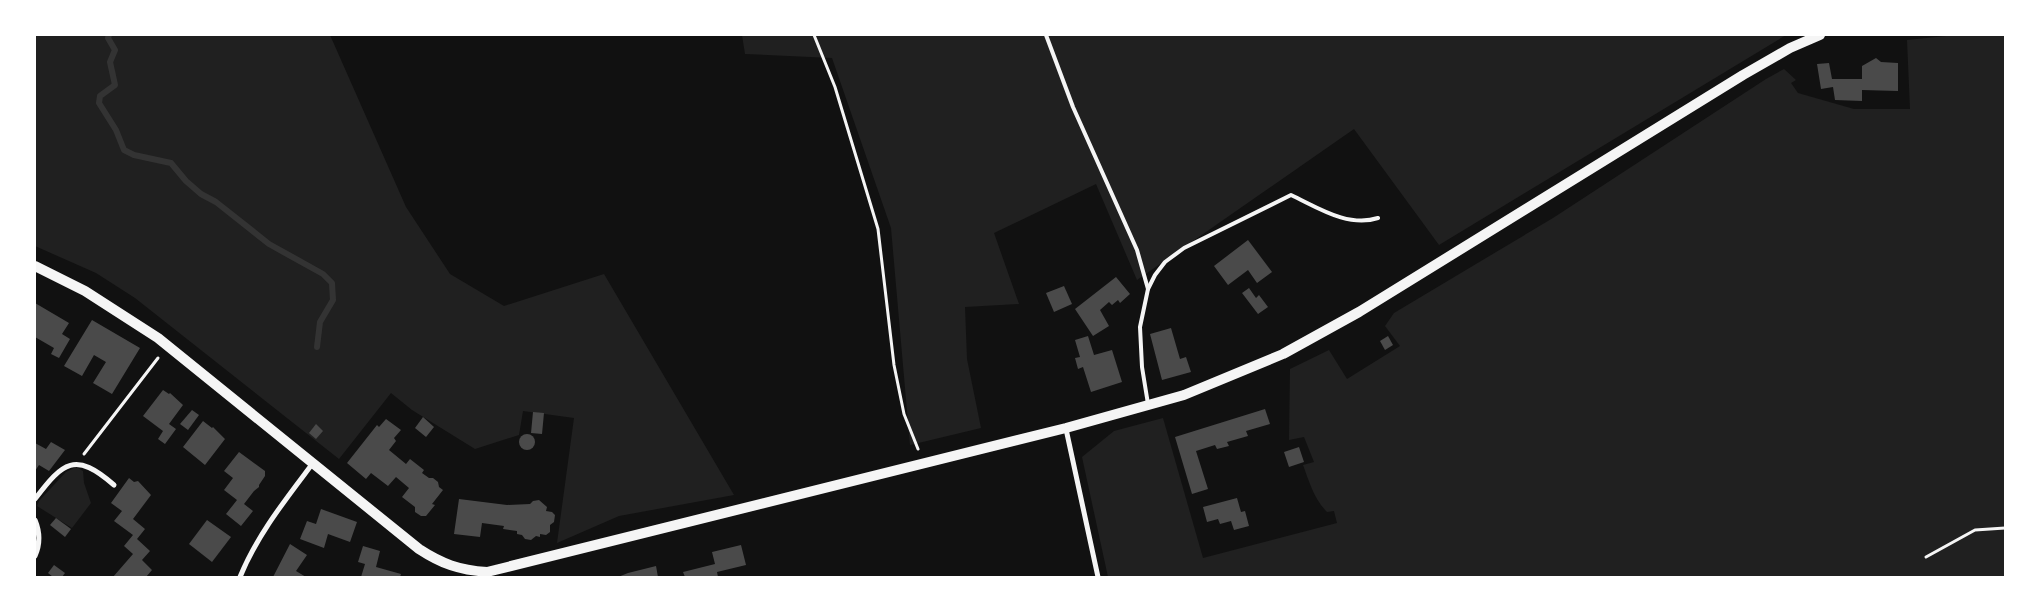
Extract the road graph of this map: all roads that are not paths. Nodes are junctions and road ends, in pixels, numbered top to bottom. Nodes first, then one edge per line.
1 (1046, 35) edge
2 (1820, 35) edge
3 (1378, 218) dead end
4 (35, 266) edge
5 (1148, 289) junction
6 (1149, 406) junction
7 (1066, 428) junction
8 (313, 462) junction
9 (114, 485) dead end
10 (35, 499) edge
11 (35, 520) edge
12 (35, 556) edge
13 (240, 577) edge
14 (1098, 577) edge

1 - 5 lane
2 - 6 main road
3 - 5 lane
4 - 8 main road
5 - 6 lane
6 - 7 main road
7 - 8 main road
7 - 14 street
8 - 13 street
9 - 10 street
11 - 12 street

